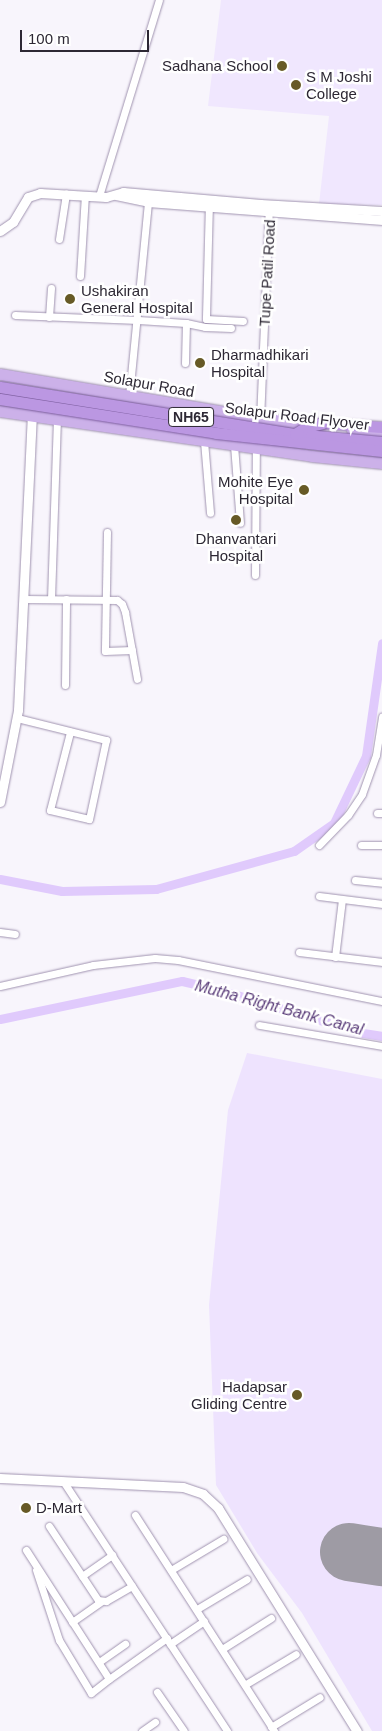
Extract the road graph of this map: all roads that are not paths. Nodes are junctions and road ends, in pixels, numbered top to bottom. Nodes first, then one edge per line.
1 (159, 0) edge
2 (66, 194) junction
3 (85, 195) junction
4 (99, 196) junction
5 (116, 196) junction
6 (148, 202) junction
7 (209, 203) junction
8 (269, 208) junction
9 (375, 214) edge
10 (382, 220) edge
11 (0, 232) edge
12 (59, 239) dead end
13 (80, 276) dead end
14 (51, 288) dead end
15 (15, 315) dead end
16 (49, 316) junction
17 (138, 320) junction
18 (243, 321) dead end
19 (186, 323) junction
20 (231, 328) dead end
21 (185, 363) dead end
22 (0, 374) edge
23 (0, 387) edge
24 (129, 396) junction
25 (0, 399) edge
26 (0, 411) edge
27 (32, 415) junction
28 (260, 418) junction
29 (57, 419) junction
30 (382, 427) edge
31 (295, 434) junction
32 (382, 434) edge
33 (204, 441) junction
34 (382, 442) edge
35 (234, 445) junction
36 (256, 448) junction
37 (382, 451) edge
38 (382, 462) edge
39 (210, 513) dead end
40 (240, 523) dead end
41 (107, 532) dead end
42 (254, 575) dead end
43 (24, 598) junction
44 (52, 599) junction
45 (66, 599) junction
46 (106, 599) junction
47 (132, 650) junction
48 (137, 679) dead end
49 (65, 684) dead end
50 (382, 716) edge
51 (17, 718) junction
52 (70, 732) junction
53 (379, 755) edge
54 (0, 802) edge
55 (319, 845) dead end
56 (362, 845) dead end
57 (382, 846) edge
58 (356, 880) dead end
59 (382, 883) edge
60 (319, 896) dead end
61 (342, 899) junction
62 (382, 904) edge
63 (0, 932) edge
64 (15, 934) dead end
65 (299, 952) dead end
66 (335, 957) junction
67 (382, 962) edge
68 (0, 986) edge
69 (382, 1002) edge
70 (259, 1025) dead end
71 (382, 1046) edge
72 (0, 1478) edge
73 (63, 1481) junction
74 (135, 1515) dead end
75 (49, 1526) dead end
76 (223, 1539) dead end
77 (26, 1550) dead end
78 (112, 1555) junction
79 (35, 1565) junction
80 (171, 1570) junction
81 (82, 1576) junction
82 (246, 1579) dead end
83 (132, 1586) junction
84 (102, 1602) junction
85 (197, 1609) junction
86 (271, 1618) dead end
87 (204, 1621) junction
88 (72, 1622) junction
89 (168, 1641) junction
90 (124, 1644) dead end
91 (222, 1649) junction
92 (296, 1654) dead end
93 (99, 1662) junction
94 (109, 1679) junction
95 (246, 1684) junction
96 (157, 1692) dead end
97 (320, 1697) dead end
98 (155, 1722) dead end
99 (273, 1729) edge
100 (142, 1731) edge
101 (184, 1731) edge
102 (227, 1731) edge
103 (357, 1731) edge

1 - 4 street
2 - 3 street
2 - 11 street
2 - 12 street
3 - 4 street
3 - 13 street
4 - 5 street
5 - 6 street
5 - 7 street
6 - 7 street
6 - 17 street
7 - 8 street
7 - 18 street
8 - 9 street, Tupe Patil Road
8 - 28 street, Tupe Patil Road
9 - 10 street, Tupe Patil Road
14 - 16 street
15 - 16 street
16 - 17 street
17 - 19 street
17 - 24 street
19 - 20 street
19 - 21 street
22 - 24 main road, Solapur Road
23 - 31 highway, Solapur Road Flyover / NH65, bridge
24 - 28 main road, Solapur Road
25 - 37 highway, Solapur Road Flyover / NH65, bridge
26 - 27 main road
27 - 29 main road
27 - 43 street
28 - 32 main road, Solapur Road
28 - 36 street, Tupe Patil Road
29 - 33 main road
29 - 44 street
30 - 31 highway, bridge
31 - 34 highway, Solapur Road Flyover / NH65, bridge
33 - 35 main road
33 - 39 street
35 - 36 main road
35 - 40 street
36 - 38 main road
36 - 42 street, Tupe Patil Road
41 - 46 street
43 - 44 street
43 - 51 street
44 - 45 street
45 - 46 street
45 - 49 street
46 - 47 street
46 - 47 street
47 - 48 street
50 - 53 street
51 - 52 street
51 - 54 street
52 - 52 street
53 - 55 street
56 - 57 street
58 - 59 street
60 - 61 street
61 - 62 street
61 - 66 street
63 - 64 street
65 - 66 street
66 - 67 street
68 - 69 street
70 - 71 street
72 - 73 street
73 - 78 street
73 - 103 street
74 - 80 street
75 - 81 street
76 - 80 street
77 - 79 street
78 - 81 street
78 - 83 street
79 - 88 street
79 - 94 street
80 - 85 street
81 - 84 street
82 - 85 street
83 - 84 street
83 - 89 street
84 - 88 street
85 - 87 street
86 - 91 street
87 - 89 street
87 - 91 street
88 - 93 street
89 - 94 street
89 - 102 street
90 - 93 street
91 - 95 street
92 - 95 street
93 - 94 street
95 - 99 street
96 - 101 street
97 - 99 street
98 - 100 street

